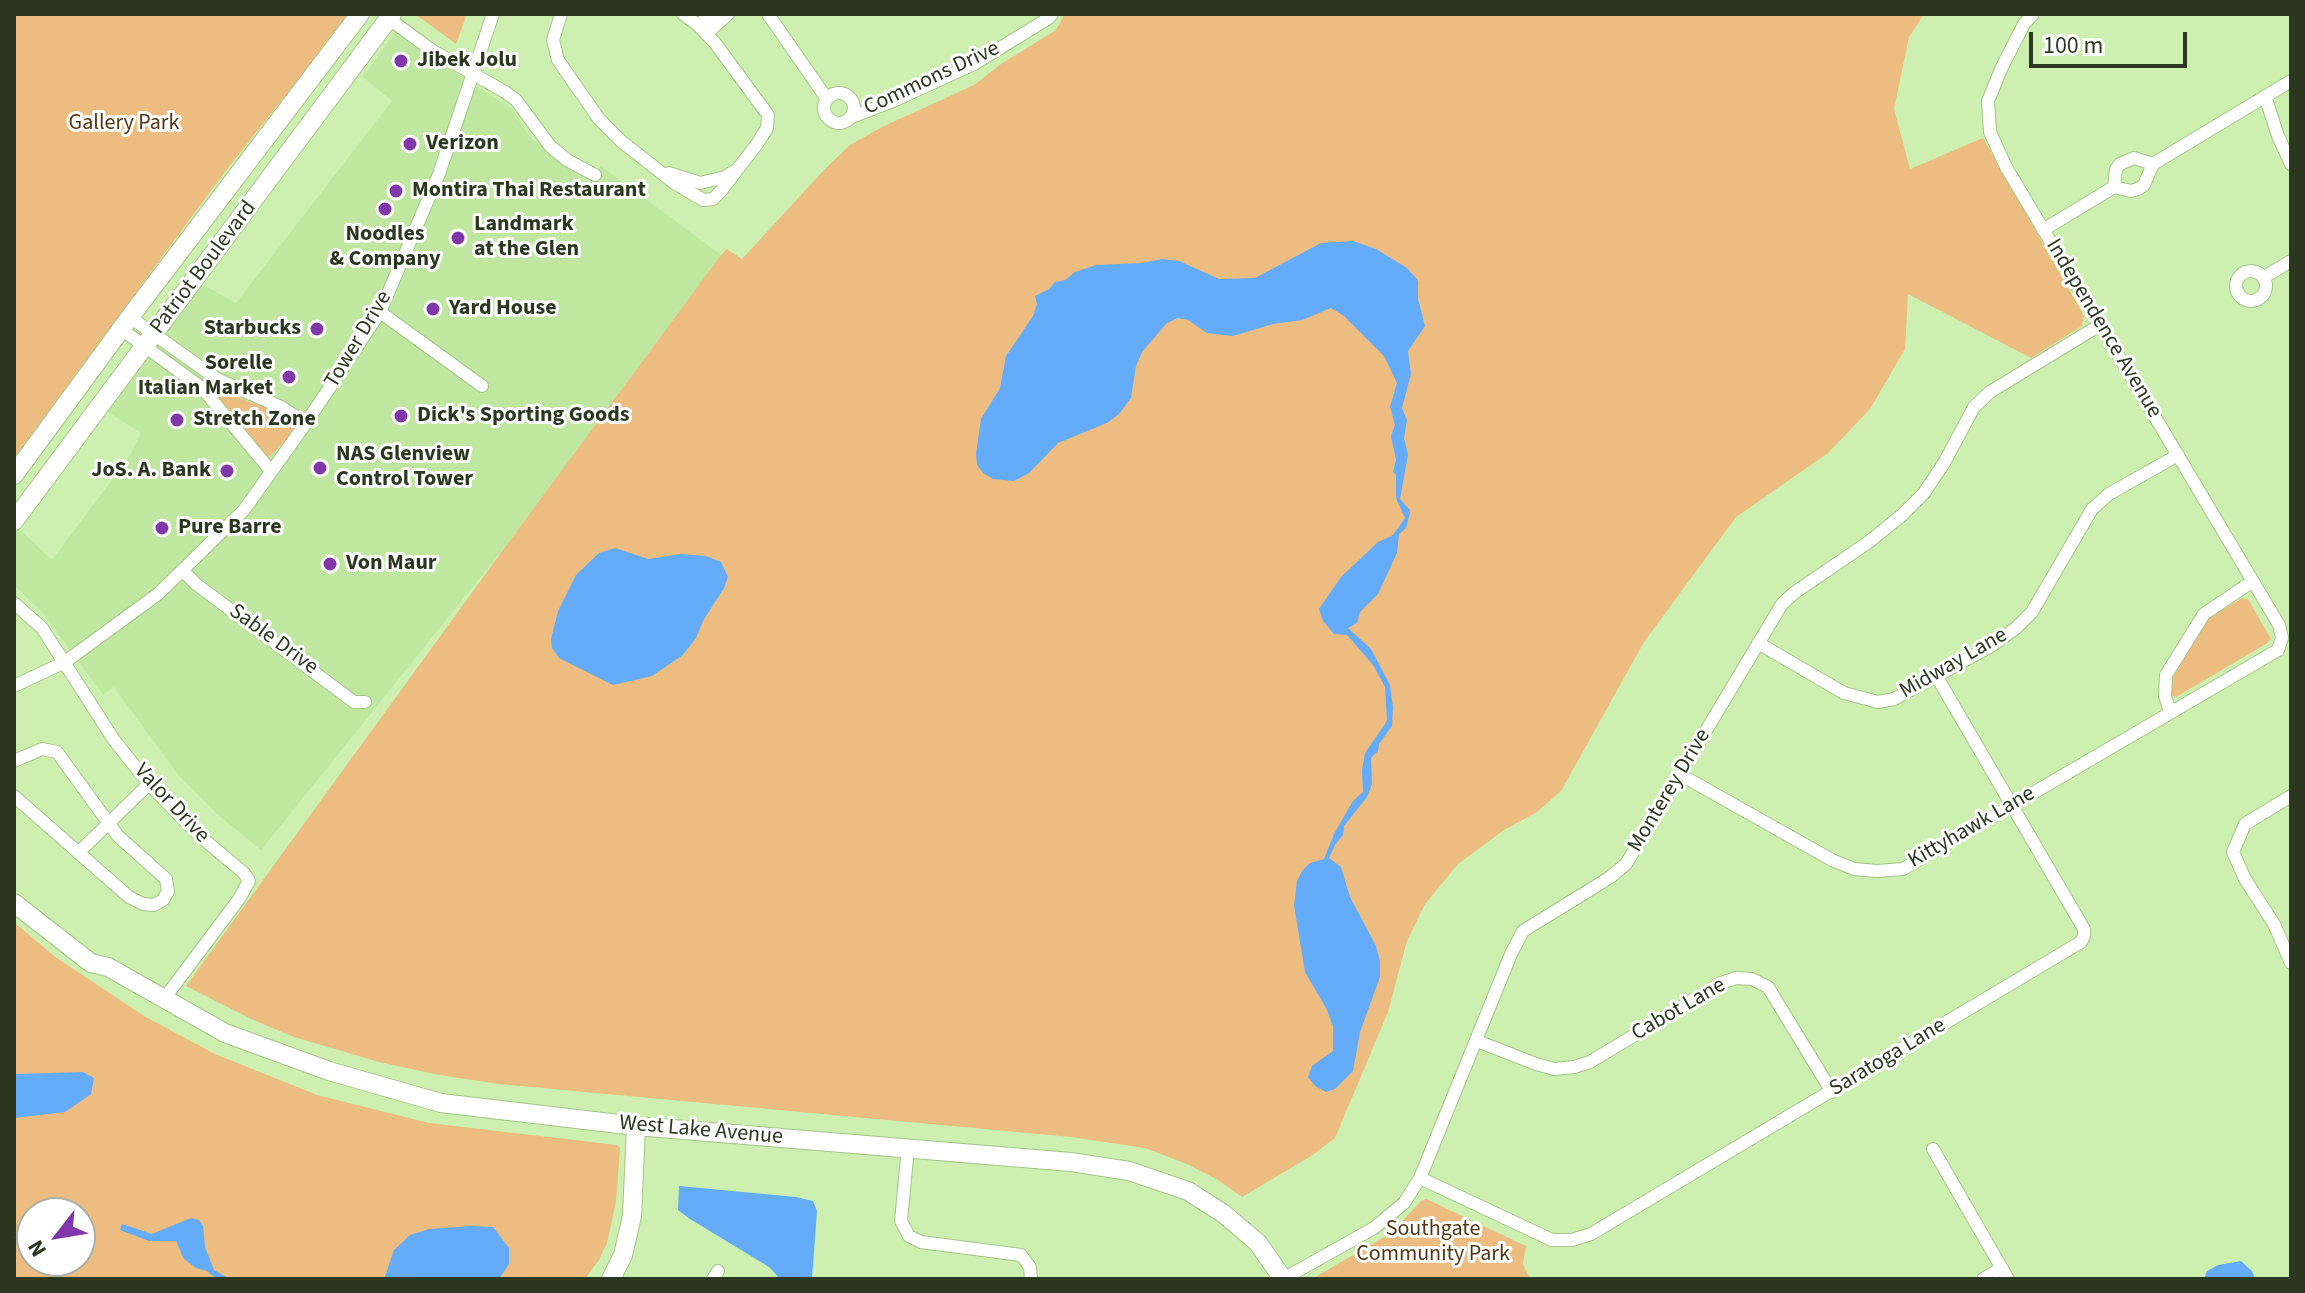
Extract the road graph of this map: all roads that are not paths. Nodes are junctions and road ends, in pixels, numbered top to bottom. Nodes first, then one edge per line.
1 (360, 14) edge
2 (493, 14) edge
3 (561, 14) edge
4 (683, 14) edge
5 (711, 14) edge
6 (728, 14) edge
7 (768, 14) edge
8 (1052, 14) edge
9 (2033, 14) edge
10 (388, 16) edge
11 (702, 29) junction
12 (472, 73) junction
13 (2291, 81) edge
14 (2265, 96) junction
15 (827, 99) junction
16 (852, 117) junction
17 (2153, 164) junction
18 (2291, 164) edge
19 (595, 175) dead end
20 (2114, 187) junction
21 (2043, 230) junction
22 (2291, 261) edge
23 (2264, 277) dead end
24 (380, 312) junction
25 (125, 323) junction
26 (2100, 325) junction
27 (150, 341) junction
28 (219, 380) junction
29 (482, 386) dead end
30 (210, 398) junction
31 (306, 423) junction
32 (2178, 455) junction
33 (271, 471) junction
34 (14, 475) edge
35 (14, 521) edge
36 (183, 571) junction
37 (2253, 581) junction
38 (14, 603) edge
39 (2282, 638) joint
40 (1758, 643) junction
41 (65, 662) junction
42 (1937, 677) junction
43 (14, 686) edge
44 (365, 702) dead end
45 (2170, 712) junction
46 (14, 761) edge
47 (1681, 775) junction
48 (149, 784) junction
49 (14, 796) edge
50 (2291, 796) edge
51 (2013, 805) junction
52 (108, 823) junction
53 (78, 853) junction
54 (14, 887) edge
55 (14, 903) edge
56 (2291, 963) edge
57 (108, 967) junction
58 (164, 999) junction
59 (1477, 1041) junction
60 (1832, 1092) junction
61 (636, 1126) junction
62 (908, 1147) junction
63 (1933, 1149) dead end
64 (1420, 1178) junction
65 (2005, 1274) edge
66 (611, 1279) edge
67 (1031, 1279) edge
68 (1283, 1279) edge
69 (1983, 1279) edge

1 - 25 street, Patriot Boulevard
2 - 12 street, Tower Drive
3 - 11 street
4 - 11 street
5 - 11 street
6 - 11 street
7 - 15 street
8 - 16 street, Commons Drive
9 - 21 street, Independence Avenue
10 - 12 street
10 - 27 street, Patriot Boulevard
12 - 19 street
12 - 24 street, Tower Drive
13 - 14 street
14 - 17 street
14 - 18 street
15 - 16 street
15 - 16 street
17 - 20 street
17 - 20 street
20 - 21 street
21 - 26 street, Independence Avenue
22 - 23 street
24 - 29 street
24 - 31 street, Tower Drive
25 - 27 street
25 - 34 street, Patriot Boulevard
26 - 32 street, Independence Avenue
26 - 40 street, Monterey Drive
27 - 28 street
27 - 30 street
27 - 35 street, Patriot Boulevard
28 - 30 street
28 - 31 street
30 - 33 street
31 - 33 street, Tower Drive
32 - 37 street, Independence Avenue
32 - 42 street, Midway Lane
33 - 36 street, Tower Drive
36 - 41 street, Tower Drive
36 - 44 street, Sable Drive
37 - 39 street, Independence Avenue
37 - 45 street
38 - 41 street, Valor Drive
39 - 45 street, Kittyhawk Lane
40 - 42 street, Midway Lane
40 - 47 street, Monterey Drive
41 - 43 street, Tower Drive
41 - 48 street, Valor Drive
42 - 51 street, Saratoga Lane
45 - 51 street, Kittyhawk Lane
46 - 52 street
47 - 51 street, Kittyhawk Lane
47 - 59 street, Monterey Drive
48 - 52 street
48 - 58 street, Valor Drive
49 - 53 street
50 - 56 street
51 - 60 street, Saratoga Lane
52 - 53 street
52 - 53 street
54 - 57 street, West Lake Avenue
55 - 57 street, West Lake Avenue
57 - 58 street, West Lake Avenue
58 - 61 street, West Lake Avenue
59 - 60 street, Cabot Lane
59 - 64 street, Monterey Drive
60 - 64 street, Saratoga Lane
61 - 62 street, West Lake Avenue
61 - 66 street
62 - 67 street
62 - 68 street, West Lake Avenue
63 - 65 street
64 - 68 street, Monterey Drive
65 - 69 street

